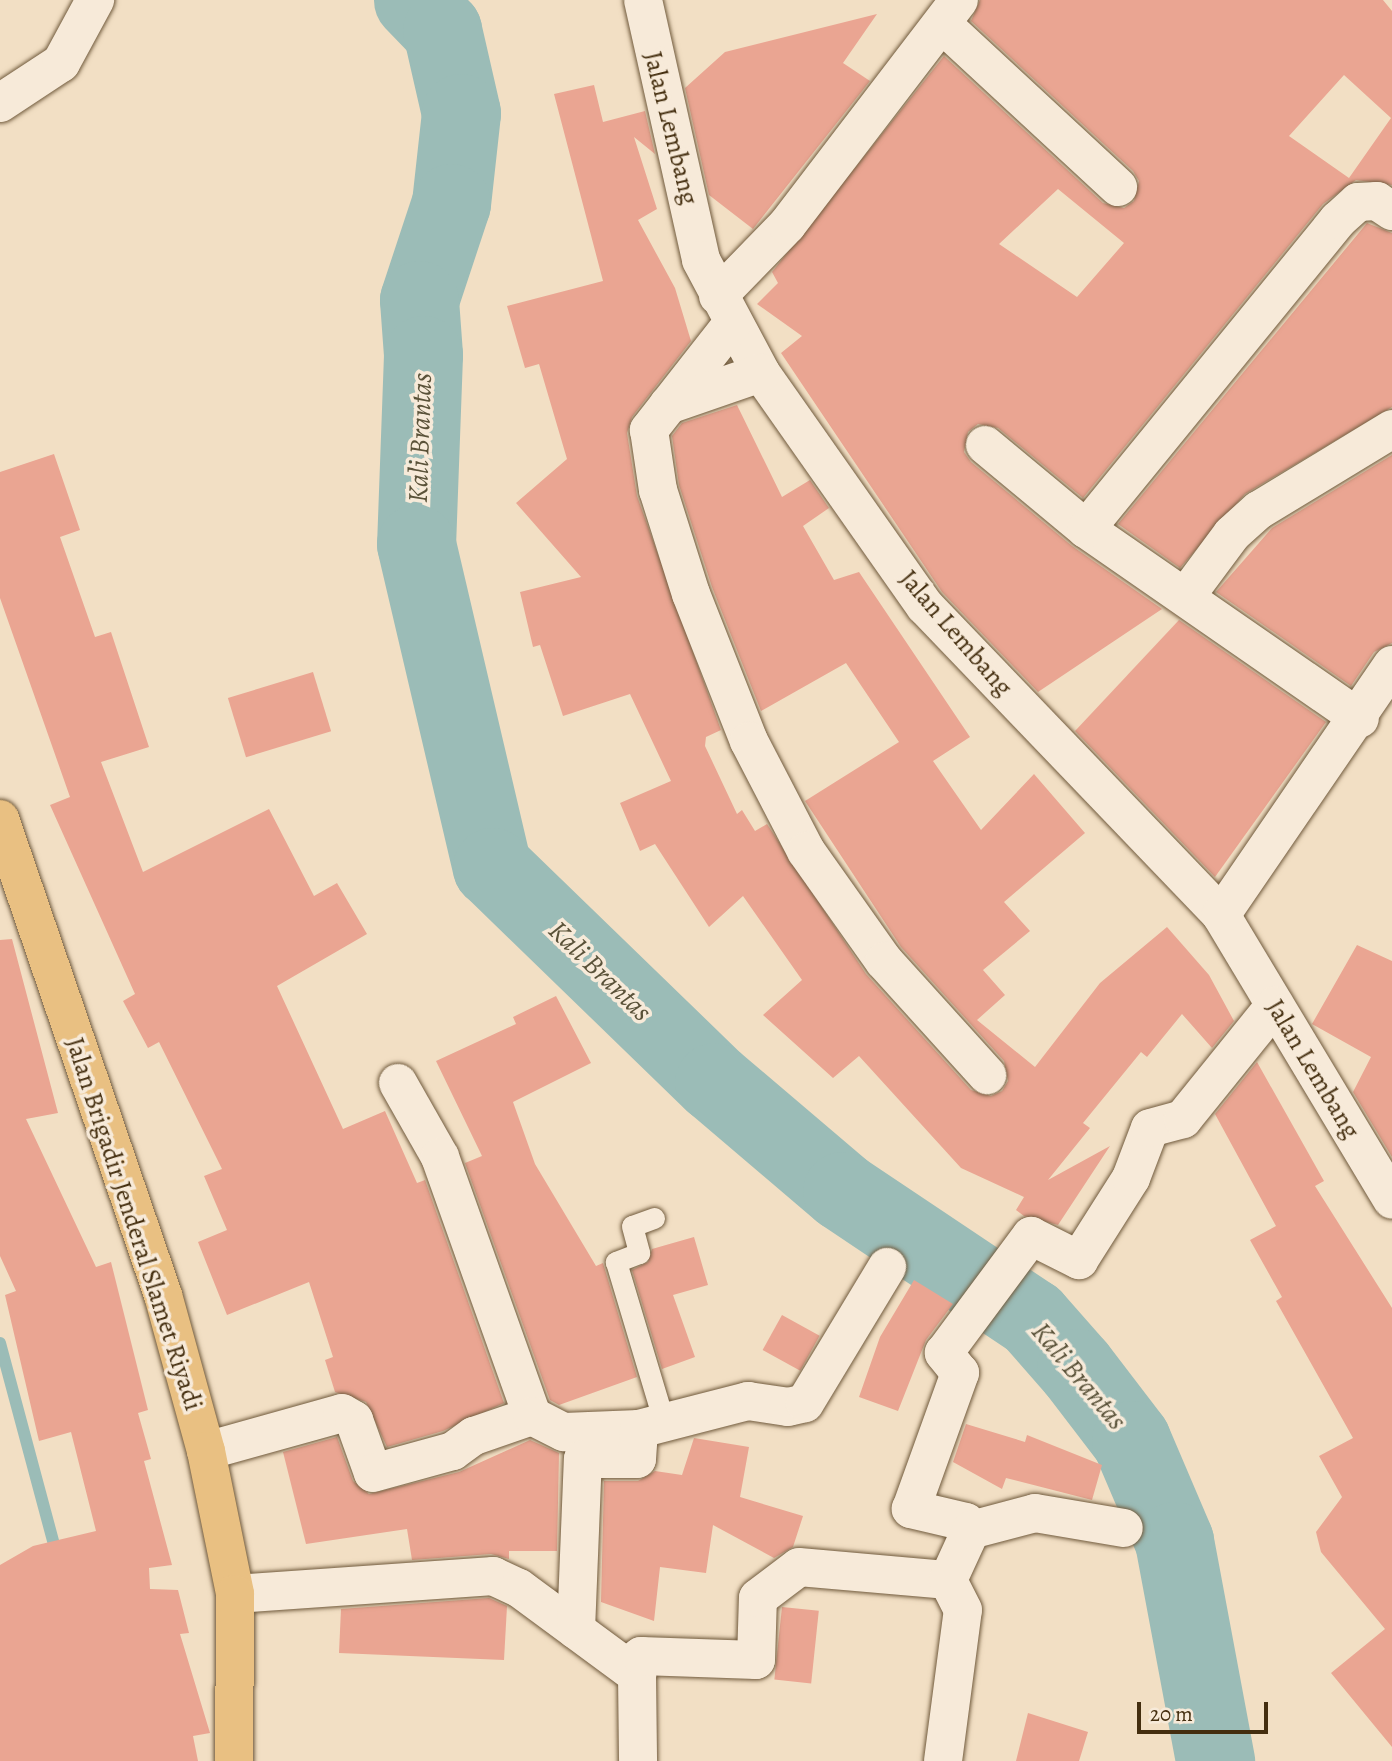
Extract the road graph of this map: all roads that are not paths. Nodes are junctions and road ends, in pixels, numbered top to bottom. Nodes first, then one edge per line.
1 (95, 0) edge
2 (643, 0) edge
3 (950, 12) edge
4 (0, 103) edge
5 (1118, 187) dead end
6 (1392, 211) edge
7 (725, 310) junction
8 (761, 373) junction
9 (668, 405) junction
10 (1392, 429) edge
11 (985, 445) dead end
12 (1086, 529) junction
13 (1186, 596) junction
14 (1392, 665) edge
15 (1360, 719) junction
16 (0, 819) edge
17 (1221, 915) junction
18 (1275, 1004) junction
19 (987, 1075) dead end
20 (398, 1083) dead end
21 (1392, 1199) edge
22 (653, 1218) dead end
23 (887, 1267) dead end
24 (532, 1416) junction
25 (652, 1425) junction
26 (206, 1451) junction
27 (1124, 1528) dead end
28 (971, 1530) junction
29 (948, 1580) junction
30 (235, 1594) junction
31 (576, 1630) junction
32 (627, 1667) junction
33 (233, 1761) edge
34 (638, 1761) edge
35 (943, 1761) edge

1 - 4 street
2 - 7 street, Jalan Lembang
3 - 5 street
3 - 7 street
6 - 12 street
7 - 8 street, Jalan Lembang
7 - 9 street
8 - 9 street
8 - 17 street, Jalan Lembang
9 - 19 street
10 - 13 street
11 - 12 street
12 - 13 street
13 - 15 street
14 - 15 street
15 - 17 street
16 - 26 main road, Jalan Brigadir Jenderal Slamet Riyadi
17 - 18 street, Jalan Lembang
18 - 21 street, Jalan Lembang
18 - 28 street
20 - 24 street
22 - 25 lane
23 - 25 street
24 - 25 street
24 - 26 street
25 - 31 street
26 - 30 main road, Jalan Brigadir Jenderal Slamet Riyadi
27 - 28 street
28 - 29 street
29 - 32 street
29 - 35 street
30 - 31 street
30 - 33 main road, Jalan Brigadir Jenderal Slamet Riyadi
31 - 32 street
32 - 34 street

